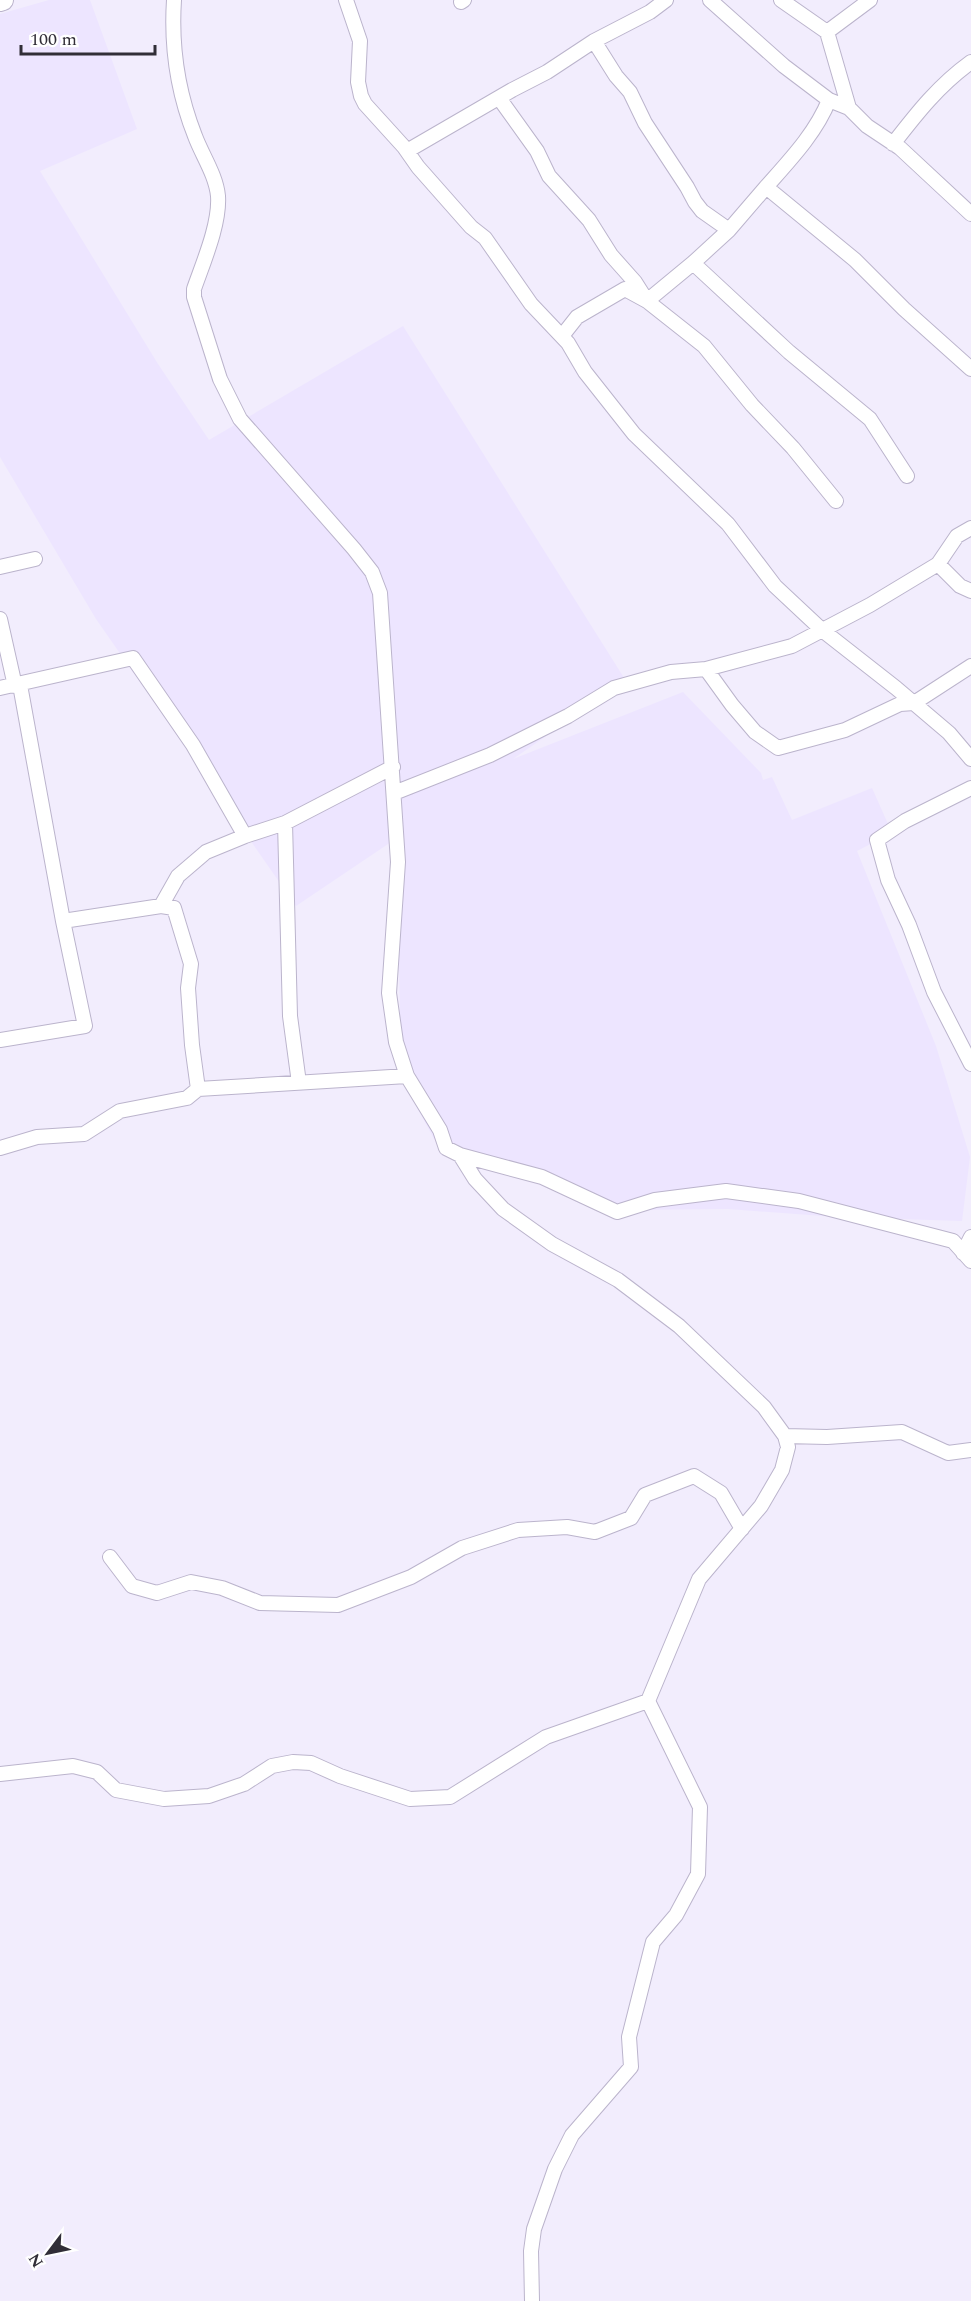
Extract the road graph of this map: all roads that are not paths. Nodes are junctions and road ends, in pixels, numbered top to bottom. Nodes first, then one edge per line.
1 (174, 0) edge
2 (346, 0) edge
3 (666, 0) edge
4 (710, 0) edge
5 (781, 0) edge
6 (870, 0) edge
7 (827, 33) junction
8 (594, 41) junction
9 (971, 62) edge
10 (499, 98) junction
11 (829, 100) junction
12 (849, 108) junction
13 (893, 144) junction
14 (407, 151) junction
15 (766, 187) junction
16 (971, 214) edge
17 (729, 230) junction
18 (693, 262) junction
19 (647, 301) junction
20 (562, 336) junction
21 (971, 369) edge
22 (907, 476) dead end
23 (836, 501) dead end
24 (971, 528) edge
25 (34, 559) dead end
26 (938, 564) junction
27 (0, 567) edge
28 (971, 591) edge
29 (0, 620) edge
30 (822, 630) junction
31 (971, 666) edge
32 (706, 669) junction
33 (17, 685) junction
34 (0, 688) edge
35 (914, 703) junction
36 (971, 759) edge
37 (393, 767) junction
38 (971, 789) edge
39 (394, 793) junction
40 (285, 823) junction
41 (245, 836) junction
42 (161, 906) junction
43 (63, 921) junction
44 (0, 1040) edge
45 (971, 1064) edge
46 (407, 1076) junction
47 (299, 1083) junction
48 (198, 1089) junction
49 (0, 1148) edge
50 (460, 1155) junction
51 (971, 1237) edge
52 (967, 1257) edge
53 (785, 1436) junction
54 (971, 1450) edge
55 (742, 1529) junction
56 (110, 1557) dead end
57 (648, 1701) junction
58 (0, 1774) edge
59 (532, 2301) edge

1 - 37 street
2 - 14 street
3 - 8 street
4 - 11 street
5 - 7 street
6 - 7 street
7 - 12 street
8 - 10 street
8 - 17 street
9 - 13 street
10 - 14 street
10 - 19 street
11 - 12 street
11 - 15 street
12 - 13 street
13 - 16 street
14 - 20 street
15 - 17 street
15 - 21 street
17 - 18 street
18 - 19 street
18 - 22 street
19 - 20 street
19 - 23 street
20 - 30 street
24 - 26 street
25 - 27 street
26 - 28 street
26 - 30 street
29 - 33 street
30 - 32 street
30 - 35 street
31 - 35 street
32 - 35 street
32 - 39 street
33 - 34 street
33 - 41 street
33 - 43 street
35 - 36 street
37 - 39 street
37 - 40 street
38 - 45 street
39 - 46 street
40 - 41 street
40 - 47 street
41 - 42 street
42 - 43 street
42 - 48 street
43 - 44 street
46 - 47 street
46 - 50 street
47 - 48 street
48 - 49 street
50 - 52 street
50 - 53 street
51 - 52 street
53 - 54 street
53 - 55 street
55 - 56 street
55 - 57 street
57 - 58 street
57 - 59 street

